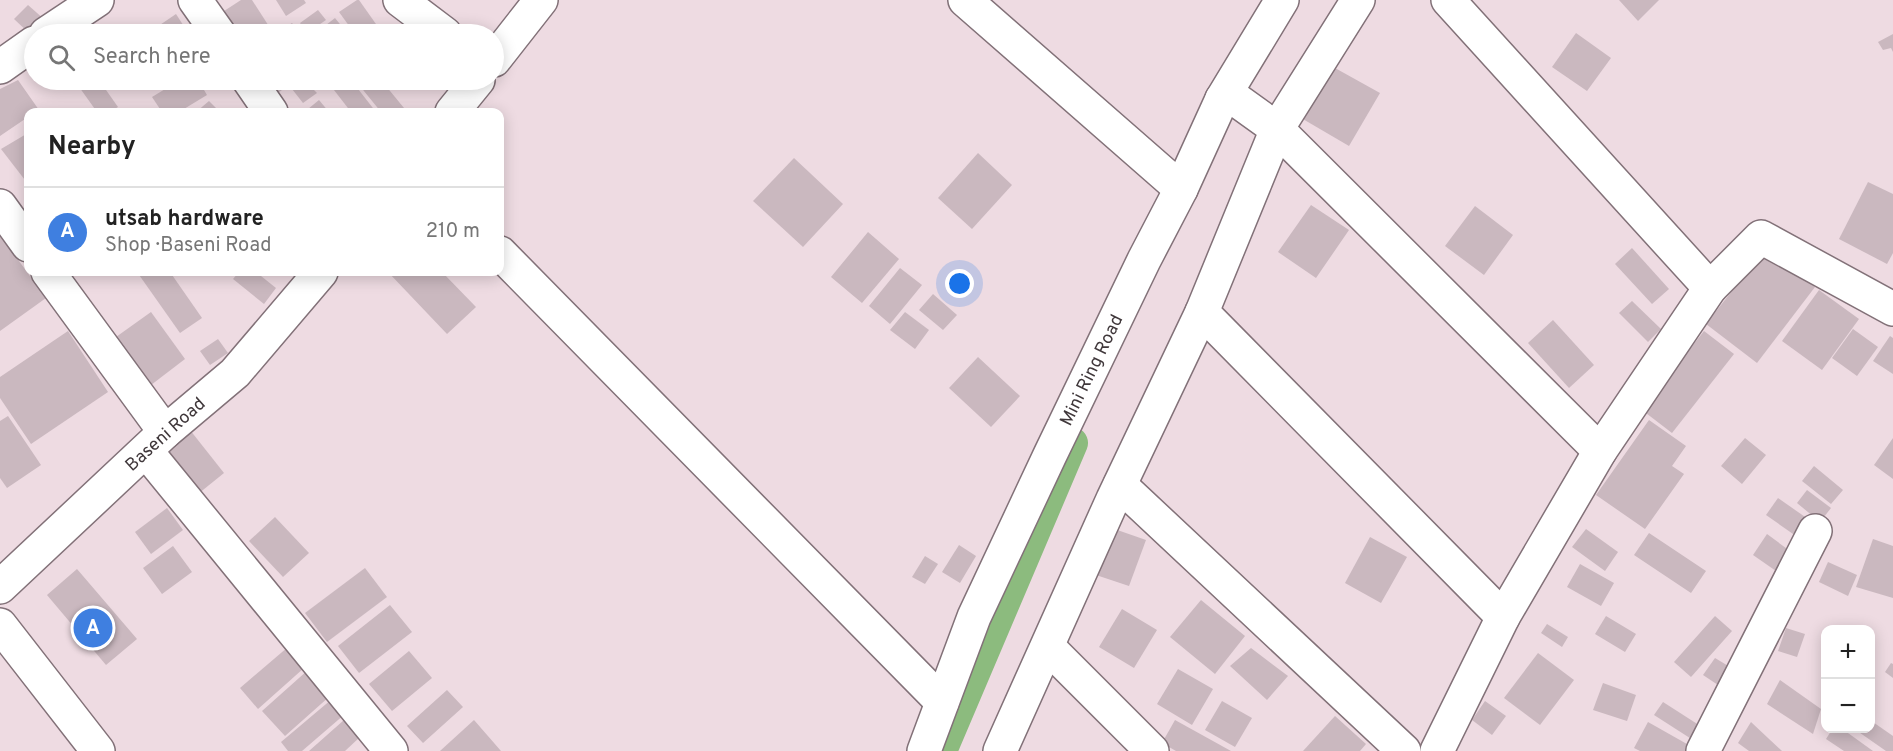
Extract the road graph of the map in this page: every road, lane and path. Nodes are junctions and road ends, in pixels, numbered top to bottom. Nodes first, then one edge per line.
1 (97, 0) edge
2 (195, 0) edge
3 (400, 0) edge
4 (541, 0) edge
5 (965, 0) edge
6 (1358, 0) edge
7 (1448, 0) edge
8 (1273, 4) edge
9 (61, 24) edge
10 (212, 24) edge
11 (432, 24) edge
12 (504, 47) edge
13 (24, 50) edge
14 (0, 66) edge
15 (256, 90) edge
16 (470, 90) edge
17 (1227, 98) junction
18 (268, 108) edge
19 (455, 108) edge
20 (1271, 126) junction
21 (1181, 189) junction
22 (0, 206) edge
23 (24, 239) edge
24 (504, 257) edge
25 (51, 276) edge
26 (318, 276) edge
27 (1710, 288) junction
28 (1893, 309) edge
29 (1202, 312) junction
30 (155, 441) junction
31 (1600, 451) junction
32 (1120, 485) junction
33 (1815, 531) dead end
34 (0, 587) edge
35 (1503, 617) junction
36 (0, 625) edge
37 (1048, 647) junction
38 (942, 702) junction
39 (98, 751) edge
40 (391, 751) edge
41 (924, 751) edge
42 (1000, 751) edge
43 (1152, 751) edge
44 (1404, 751) edge
45 (1437, 751) edge
46 (1702, 751) edge

1 - 9 street
2 - 10 street
3 - 11 street
4 - 12 street
5 - 21 street
6 - 20 street
7 - 27 street
8 - 17 street, Mini Ring Road
13 - 14 street
15 - 18 street
16 - 19 street
17 - 20 street
17 - 21 street, Mini Ring Road
20 - 29 street
20 - 31 street
21 - 38 street, Mini Ring Road
22 - 23 street
24 - 38 street
25 - 30 street
26 - 30 street, Baseni Road
27 - 28 street
27 - 31 street
29 - 32 street
29 - 35 street
30 - 34 street, Baseni Road
30 - 40 street
31 - 35 street
32 - 37 street
32 - 44 street
33 - 46 street
35 - 45 street
36 - 39 street
37 - 42 street
37 - 43 street
38 - 41 street, Mini Ring Road

